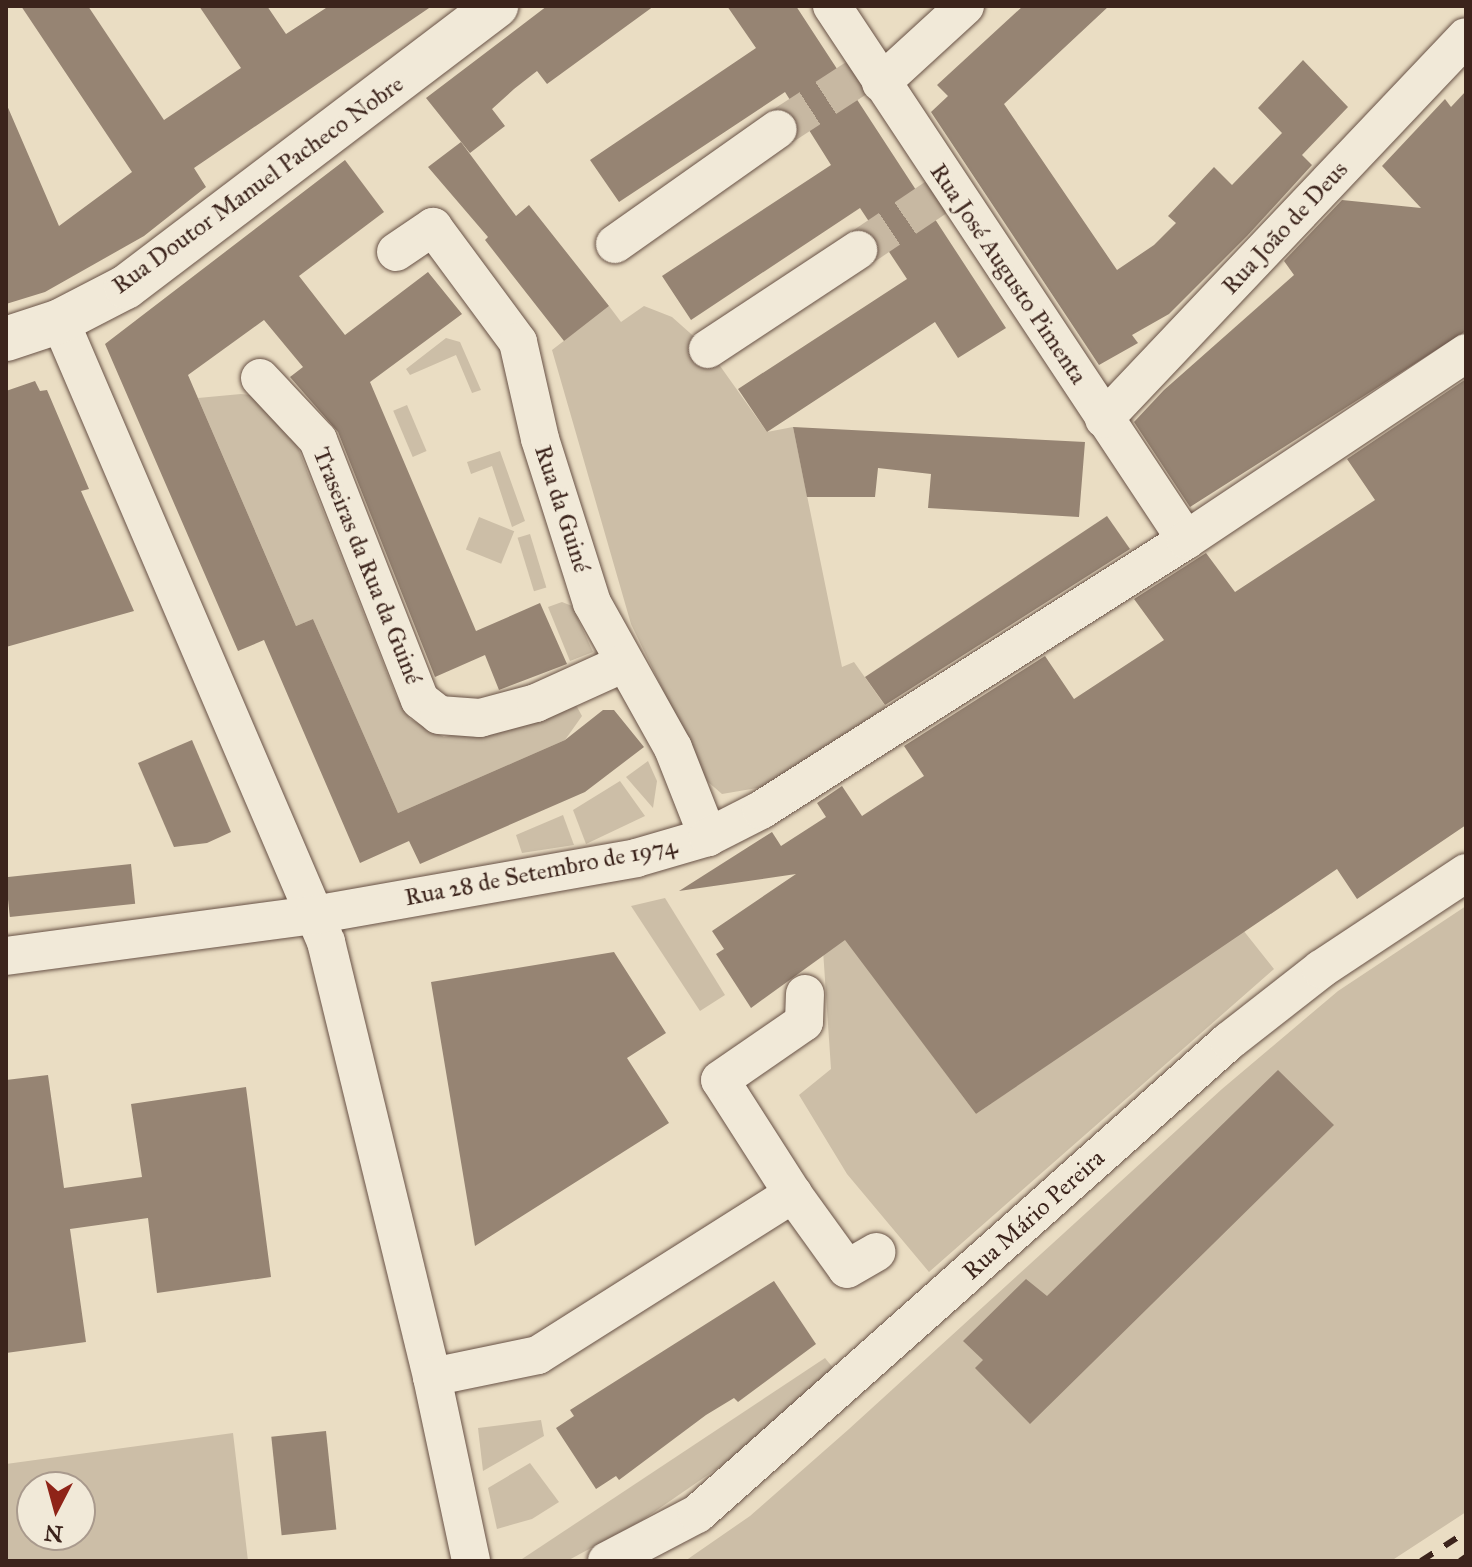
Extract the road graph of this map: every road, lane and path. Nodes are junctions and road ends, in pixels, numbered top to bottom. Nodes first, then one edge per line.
1 (496, 6) edge
2 (832, 6) edge
3 (965, 6) edge
4 (1466, 37) edge
5 (881, 83) junction
6 (778, 129) tunnel mouth
7 (615, 244) dead end
8 (858, 250) tunnel mouth
9 (396, 252) dead end
10 (60, 321) junction
11 (6, 339) edge
12 (708, 349) dead end
13 (1466, 353) edge
14 (260, 378) dead end
15 (1104, 419) junction
16 (1186, 540) junction
17 (624, 663) junction
18 (708, 837) junction
19 (1466, 873) edge
20 (314, 915) junction
21 (6, 956) edge
22 (805, 994) dead end
23 (793, 1194) junction
24 (876, 1252) dead end
25 (432, 1377) junction
26 (471, 1561) edge
27 (607, 1561) edge

1 - 10 street, Rua Doutor Manuel Pacheco Nobre
2 - 5 street, Rua José Augusto Pimenta
3 - 5 street
4 - 15 street, Rua João de Deus
5 - 15 street, Rua José Augusto Pimenta
6 - 7 street
8 - 12 street
9 - 17 street, Rua da Guiné
10 - 11 street, Rua Doutor Manuel Pacheco Nobre
10 - 20 street
13 - 16 street, Rua 28 de Setembro de 1974
14 - 17 street, Traseiras da Rua da Guiné
15 - 16 street, Rua José Augusto Pimenta
16 - 18 street, Rua 28 de Setembro de 1974
17 - 18 street, Rua da Guiné
18 - 20 street, Rua 28 de Setembro de 1974
19 - 27 street, Rua Mário Pereira
20 - 21 street, Rua 28 de Setembro de 1974
20 - 25 street
22 - 23 street
23 - 24 street
23 - 25 street
25 - 26 street

